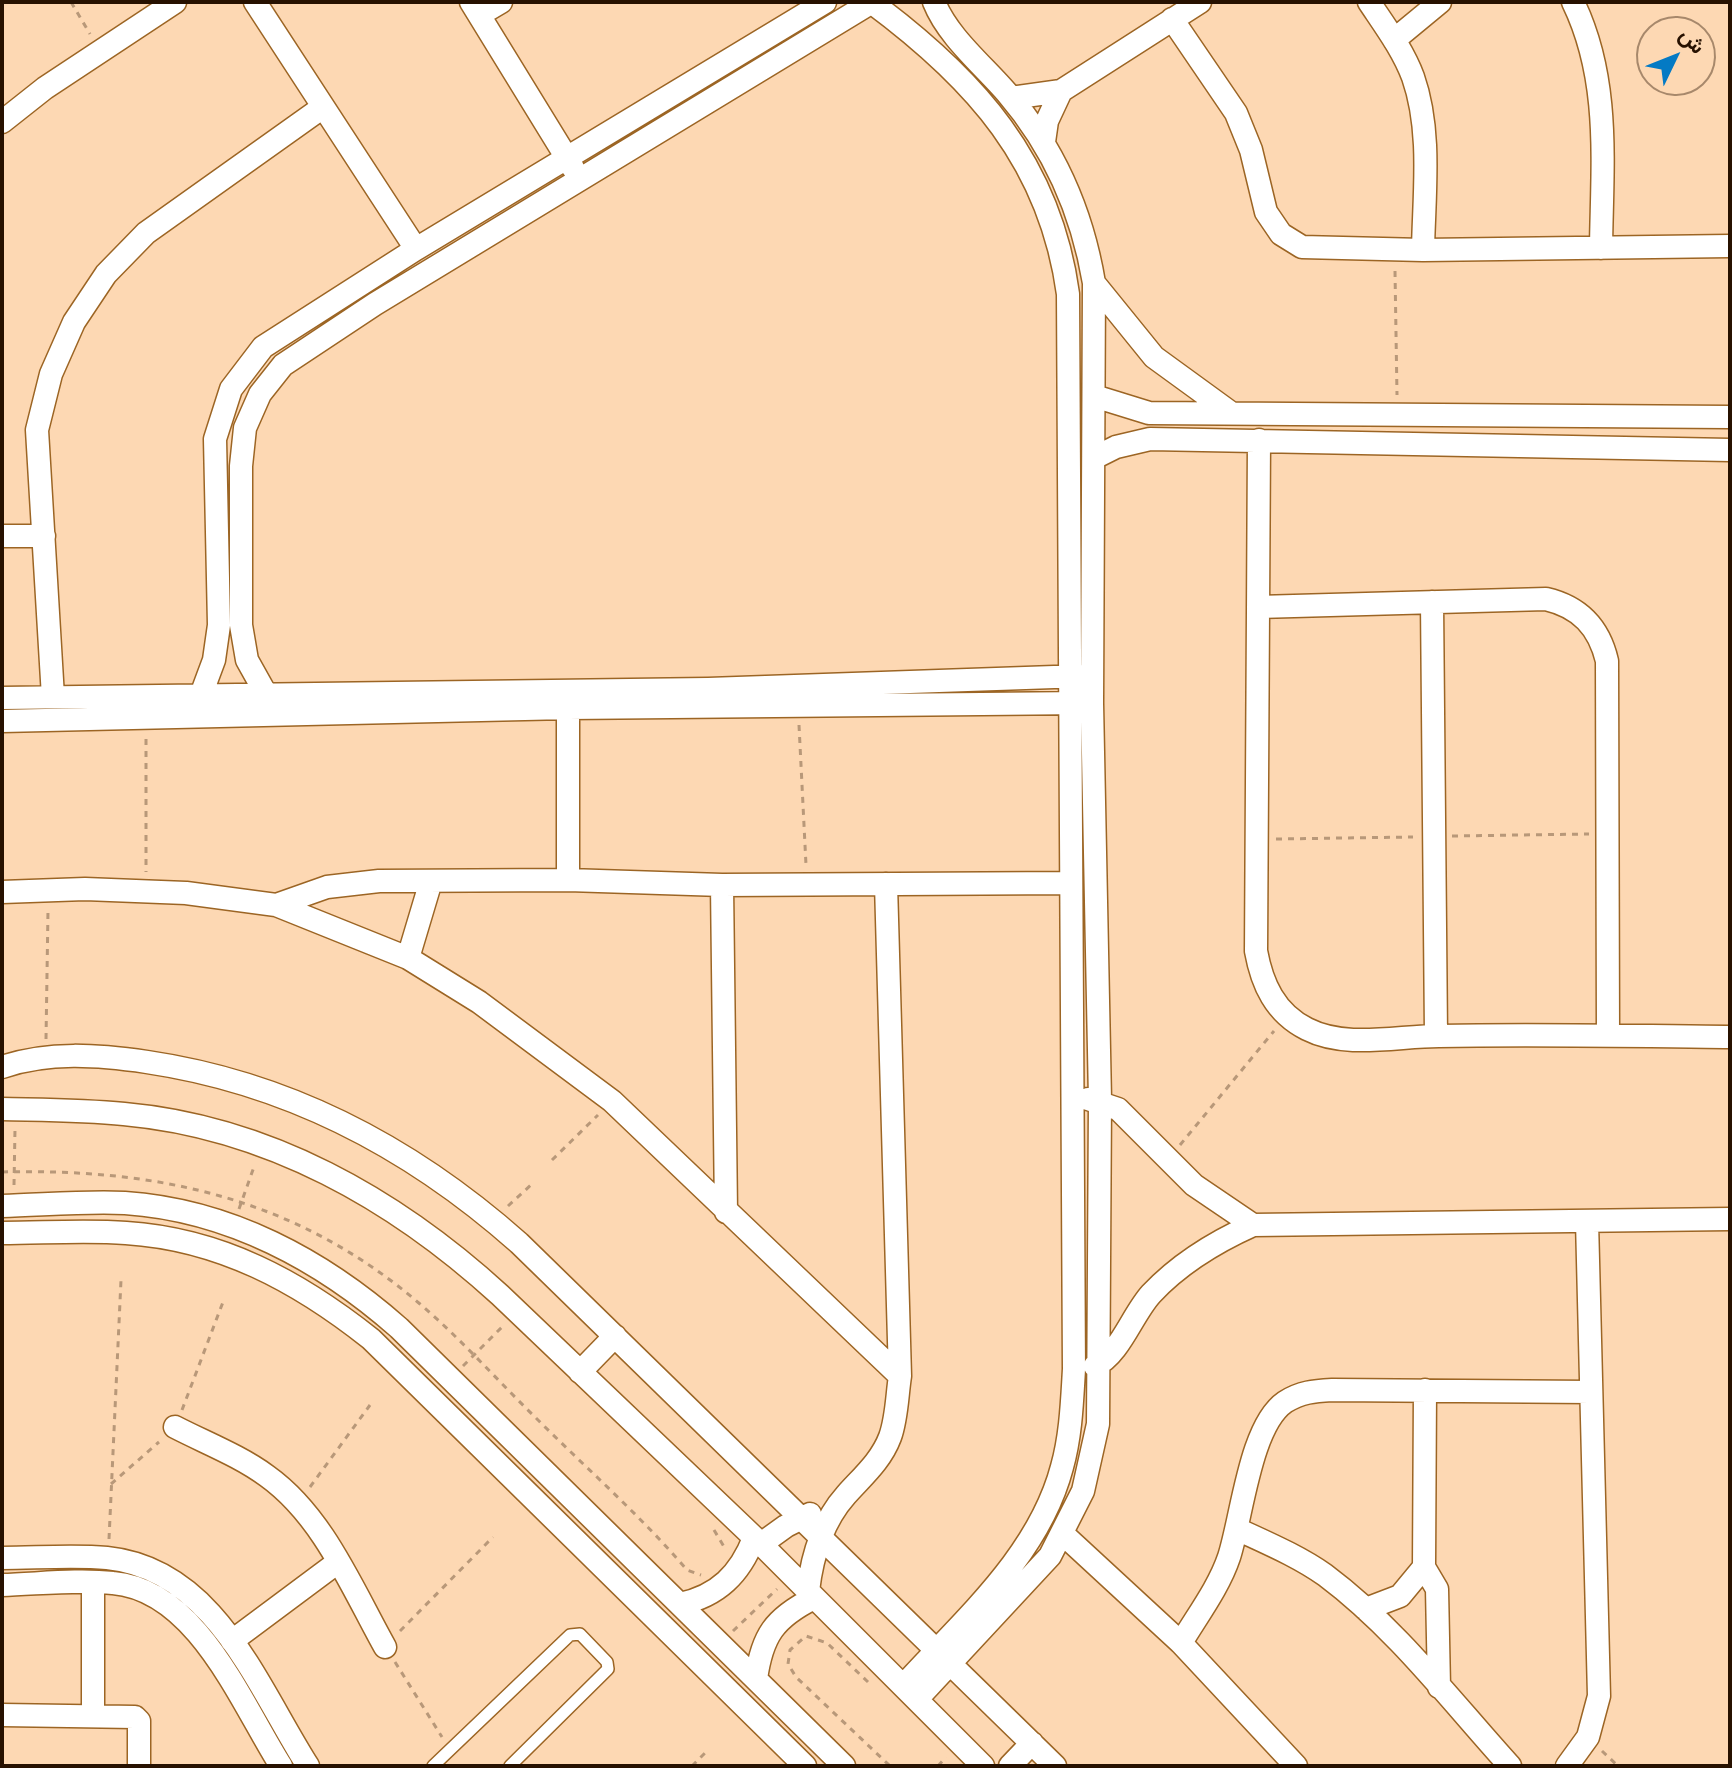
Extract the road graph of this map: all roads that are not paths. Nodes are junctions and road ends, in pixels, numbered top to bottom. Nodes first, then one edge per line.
1 (175, 2) edge
2 (255, 2) edge
3 (501, 2) edge
4 (825, 2) edge
5 (871, 2) edge
6 (934, 2) edge
7 (1200, 2) edge
8 (1369, 2) edge
9 (1440, 2) edge
10 (1573, 2) edge
11 (475, 9) edge
12 (1172, 19) junction
13 (1394, 40) junction
14 (1061, 91) junction
15 (1011, 98) junction
16 (323, 107) junction
17 (2, 122) edge
18 (1044, 142) junction
19 (566, 158) junction
20 (580, 180) junction
21 (1730, 246) edge
22 (1601, 248) junction
23 (416, 249) junction
24 (1423, 250) junction
25 (1094, 283) junction
26 (1094, 396) junction
27 (1223, 413) junction
28 (1704, 417) junction
29 (1730, 417) edge
30 (1215, 440) junction
31 (1259, 440) junction
32 (1707, 450) junction
33 (1730, 450) edge
34 (1094, 458) junction
35 (2, 536) edge
36 (44, 536) junction
37 (1432, 602) junction
38 (1258, 607) junction
39 (230, 608) junction
40 (1081, 676) junction
41 (266, 694) junction
42 (201, 695) junction
43 (53, 697) junction
44 (2, 698) edge
45 (1081, 703) junction
46 (568, 708) junction
47 (2, 721) edge
48 (568, 880) junction
49 (431, 881) junction
50 (1071, 883) junction
51 (886, 884) junction
52 (722, 885) junction
53 (2, 892) edge
54 (276, 905) junction
55 (408, 958) junction
56 (1608, 1035) junction
57 (1436, 1036) junction
58 (1730, 1037) edge
59 (2, 1067) edge
60 (1072, 1100) junction
61 (1100, 1100) junction
62 (9, 1109) edge
63 (8, 1206) edge
64 (726, 1212) junction
65 (1730, 1219) edge
66 (1587, 1221) junction
67 (1253, 1225) junction
68 (2, 1233) edge
69 (615, 1336) junction
70 (1098, 1365) junction
71 (1074, 1369) junction
72 (580, 1372) junction
73 (900, 1376) junction
74 (1425, 1390) junction
75 (1591, 1392) junction
76 (175, 1427) road end
77 (846, 1494) junction
78 (801, 1519) junction
79 (1237, 1529) junction
80 (1064, 1535) junction
81 (820, 1537) junction
82 (757, 1541) junction
83 (2, 1558) edge
84 (338, 1562) junction
85 (1424, 1567) junction
86 (93, 1583) junction
87 (2, 1585) edge
88 (811, 1594) junction
89 (680, 1604) junction
90 (1366, 1609) junction
91 (232, 1641) junction
92 (1181, 1643) junction
93 (385, 1647) road end
94 (944, 1656) junction
95 (756, 1679) junction
96 (1439, 1687) junction
97 (911, 1691) junction
98 (260, 1712) junction
99 (2, 1715) edge
100 (93, 1716) junction
101 (1032, 1743) junction
102 (139, 1766) edge
103 (281, 1766) edge
104 (308, 1766) edge
105 (433, 1766) edge
106 (510, 1766) edge
107 (805, 1766) edge
108 (844, 1766) edge
109 (983, 1766) edge
110 (1010, 1766) edge
111 (1055, 1766) edge
112 (1296, 1766) edge
113 (1510, 1766) edge
114 (1567, 1766) edge

1 - 17 street
2 - 16 street
3 - 11 street
4 - 19 street
5 - 20 street
5 - 40 street
6 - 15 street
7 - 12 street
8 - 13 street
9 - 13 street
10 - 22 street
11 - 19 street
12 - 14 street
12 - 24 street
13 - 24 street
14 - 15 street
14 - 18 street
15 - 18 street
16 - 23 street
16 - 36 street
18 - 25 street
19 - 20 street
19 - 23 street
20 - 39 street
21 - 22 street
22 - 24 street
23 - 39 street
25 - 26 street
25 - 27 street
26 - 27 street
26 - 34 street
27 - 28 street
27 - 30 street
28 - 29 street
28 - 32 street
30 - 31 street
30 - 34 street
31 - 32 street
31 - 38 street
32 - 33 street
34 - 40 street
35 - 36 street
36 - 43 street
37 - 38 street
37 - 56 street
37 - 57 street
38 - 57 street
39 - 41 street
39 - 42 street
40 - 41 street
40 - 45 street
41 - 42 street
42 - 43 street
43 - 44 street
45 - 46 street
45 - 50 street
45 - 61 street
46 - 47 street
46 - 48 street
48 - 49 street
48 - 52 street
49 - 54 street
49 - 55 street
50 - 51 street
50 - 60 street
51 - 52 street
51 - 73 street
52 - 64 street
53 - 54 street
54 - 55 street
55 - 64 street
56 - 57 street
56 - 58 street
59 - 69 street
60 - 61 street
60 - 71 street
61 - 67 street
61 - 70 street
62 - 72 street
63 - 89 street
64 - 73 street
65 - 66 street
66 - 67 street
66 - 75 street
67 - 70 street
68 - 107 street
69 - 72 street
69 - 78 street
70 - 71 street
70 - 80 street
71 - 94 street
72 - 82 street
73 - 77 street
74 - 75 street
74 - 79 street
74 - 85 street
75 - 114 street
76 - 84 street
77 - 78 street
77 - 81 street
78 - 81 street
78 - 82 street
79 - 90 street
79 - 92 street
80 - 92 street
80 - 94 street
81 - 88 street
81 - 94 street
82 - 88 street
82 - 89 street
83 - 91 street
84 - 91 street
84 - 93 street
85 - 90 street
85 - 96 street
86 - 87 street
86 - 98 street
86 - 100 street
88 - 95 street
88 - 97 street
89 - 95 street
90 - 96 street
91 - 98 street
92 - 112 street
94 - 97 street
94 - 101 street
95 - 108 street
96 - 113 street
97 - 109 street
98 - 103 street
98 - 104 street
99 - 100 street
100 - 102 street
101 - 110 street
101 - 111 street
105 - 106 lane

